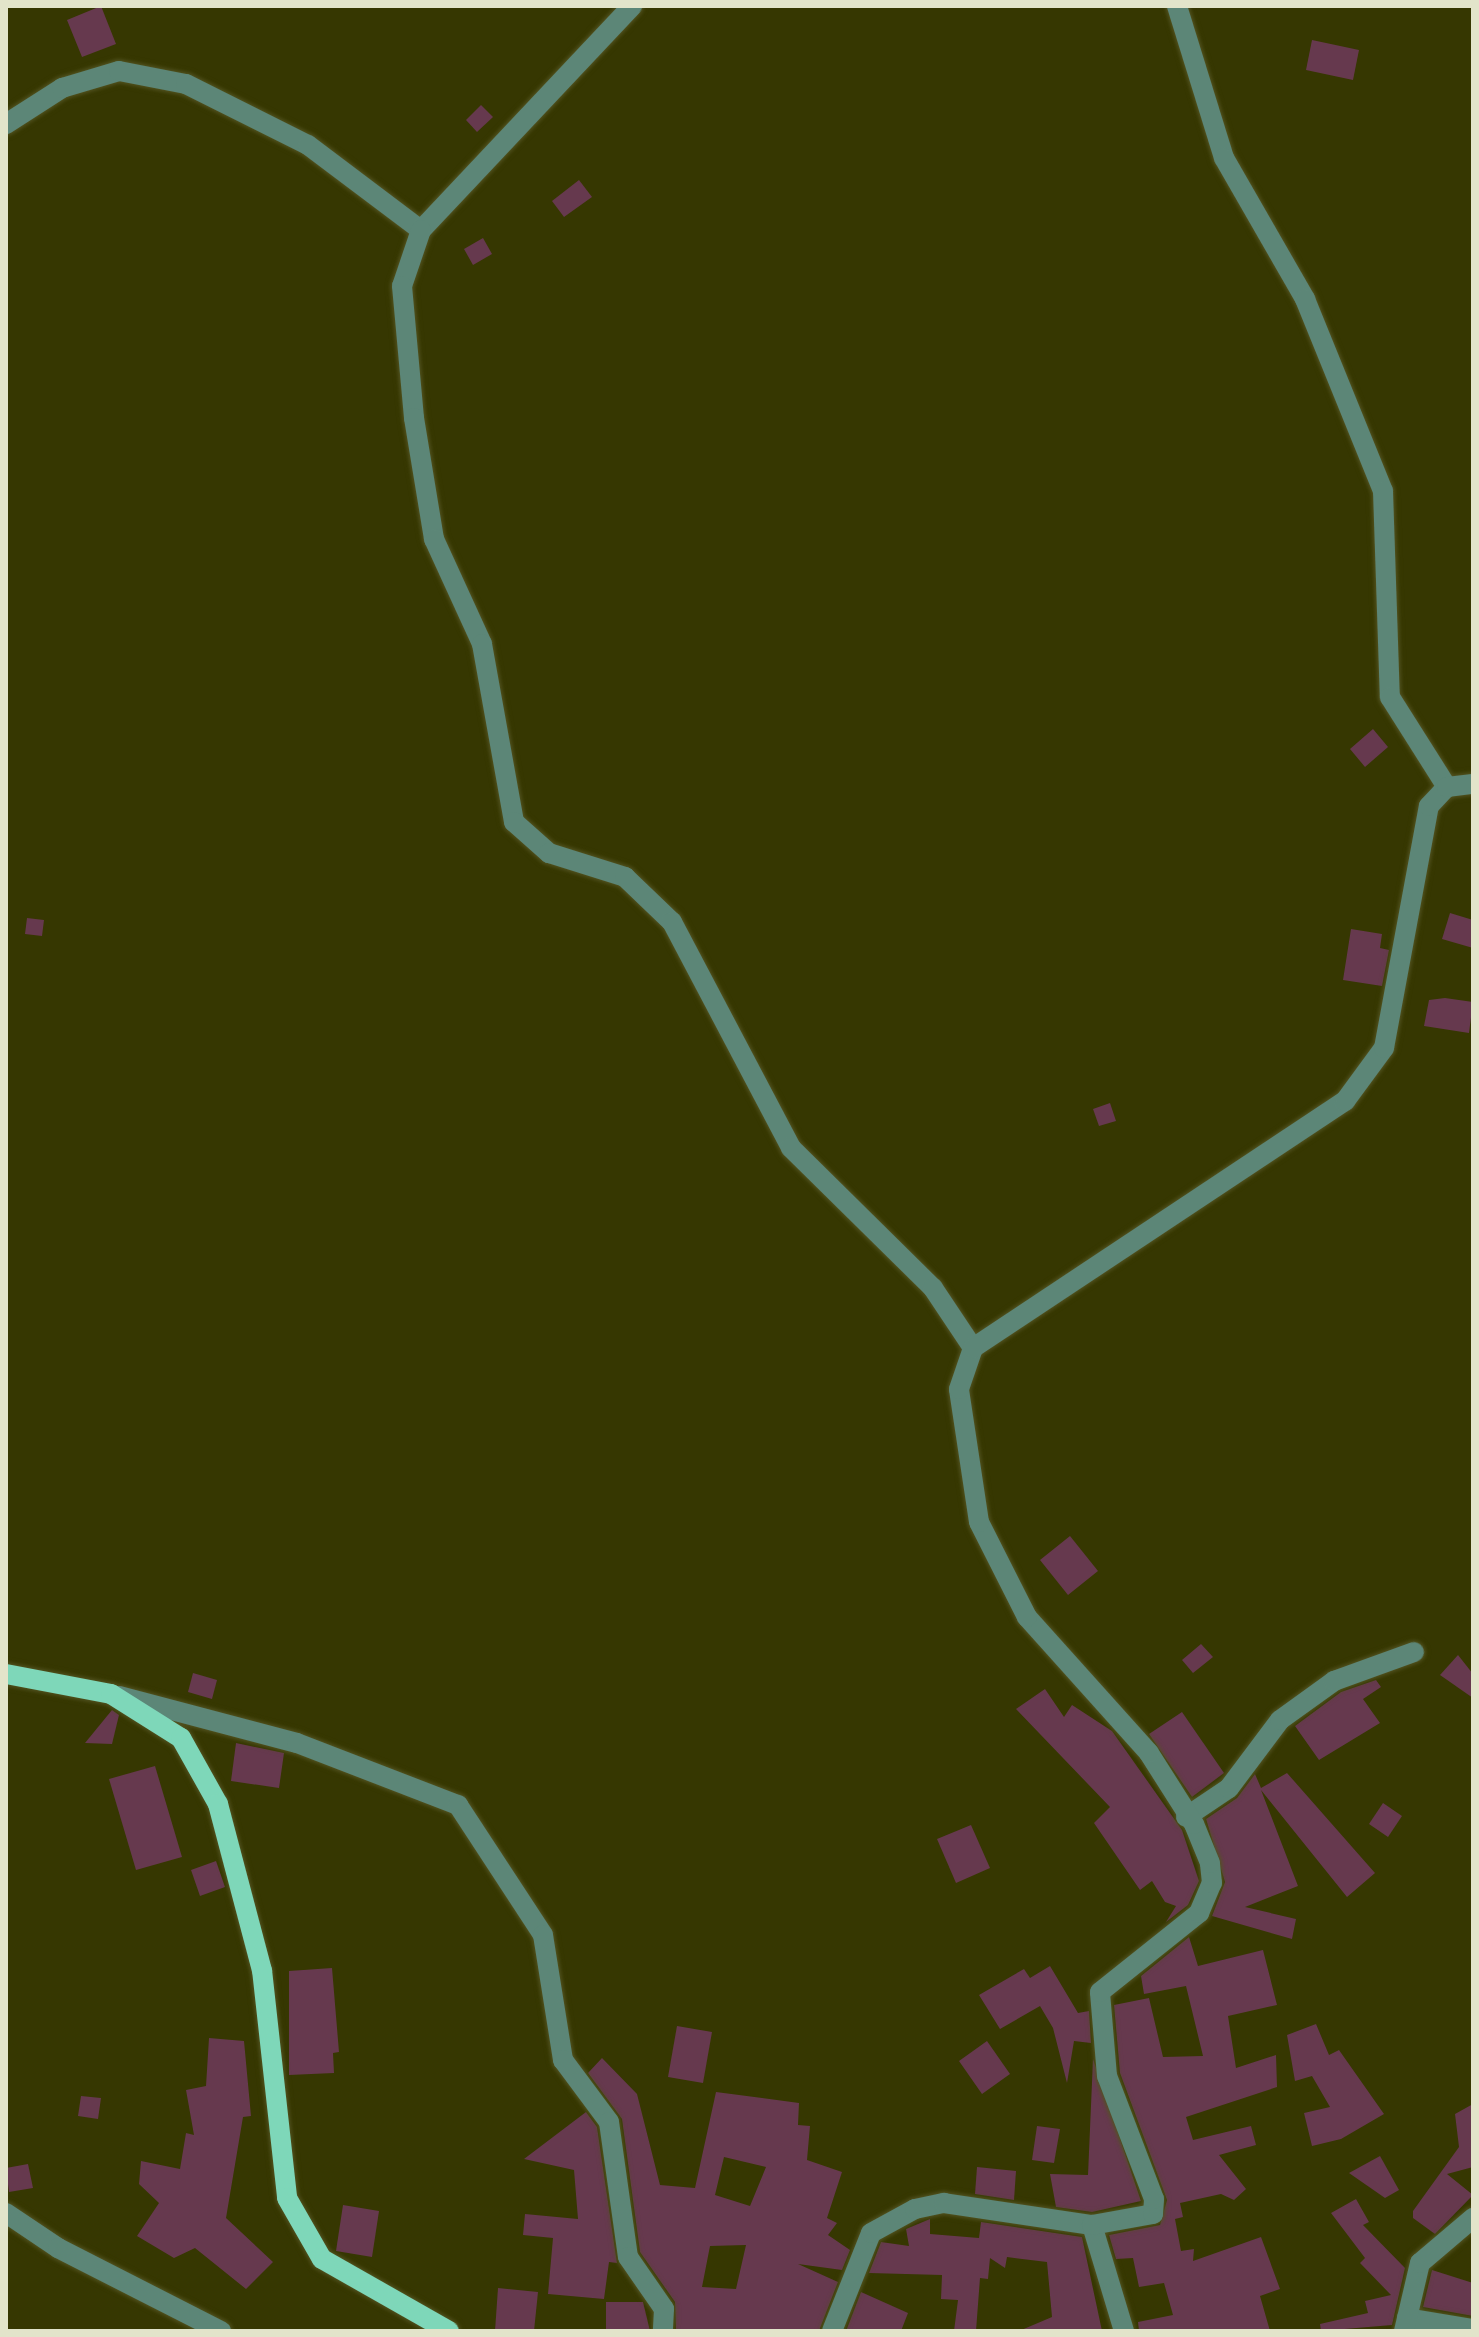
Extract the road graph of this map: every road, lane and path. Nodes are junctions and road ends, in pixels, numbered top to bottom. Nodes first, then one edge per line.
1 (632, 6) edge
2 (1177, 6) edge
3 (6, 124) edge
4 (421, 230) junction
5 (1473, 784) edge
6 (1447, 787) junction
7 (973, 1348) junction
8 (1414, 1652) dead end
9 (6, 1674) edge
10 (111, 1694) junction
11 (1186, 1817) junction
12 (6, 2213) edge
13 (1473, 2218) edge
14 (1092, 2225) junction
15 (1406, 2325) edge
16 (1473, 2329) edge
17 (221, 2331) edge
18 (449, 2331) edge
19 (663, 2331) edge
20 (832, 2331) edge
21 (1124, 2331) edge

1 - 4 street
2 - 6 street
3 - 4 street
4 - 7 street
5 - 6 street
6 - 7 street
7 - 11 street
8 - 11 street
9 - 10 main road
10 - 18 main road
10 - 19 street
11 - 14 street
12 - 17 street
13 - 15 street
14 - 20 street
14 - 21 street
15 - 16 street

